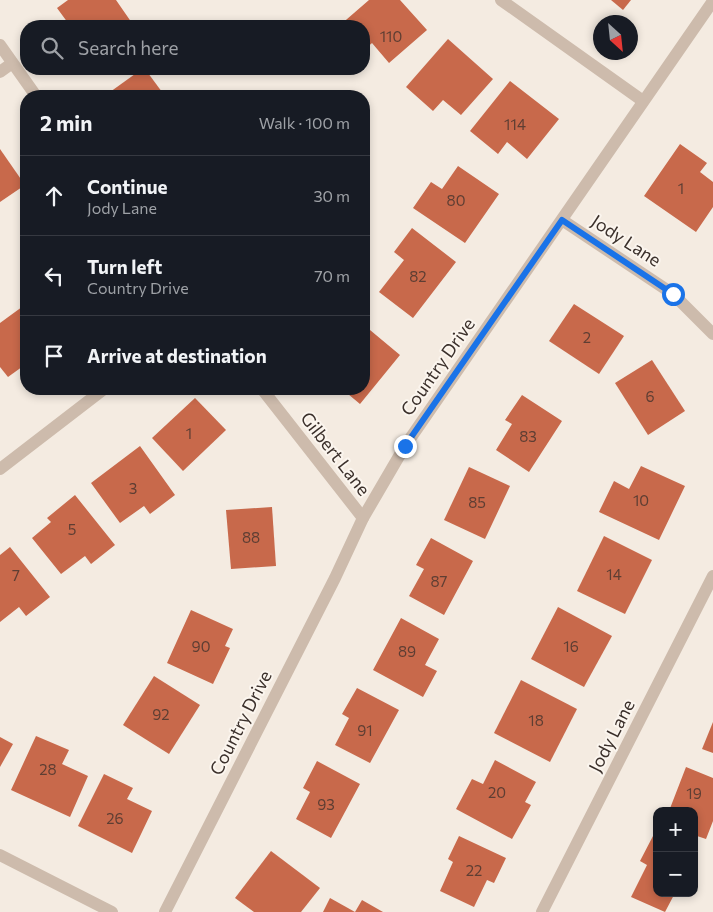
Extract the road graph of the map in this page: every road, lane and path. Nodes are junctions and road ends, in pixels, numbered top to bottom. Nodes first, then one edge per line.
1 (501, 0) edge
2 (713, 1) edge
3 (0, 46) edge
4 (11, 64) junction
5 (0, 72) edge
6 (31, 90) edge
7 (644, 101) junction
8 (562, 220) junction
9 (713, 334) edge
10 (96, 395) edge
11 (267, 395) edge
12 (0, 469) edge
13 (363, 518) junction
14 (713, 576) edge
15 (0, 855) edge
16 (112, 912) edge
17 (165, 912) edge
18 (542, 912) edge

1 - 7 street
2 - 7 street, Country Drive
3 - 4 street
4 - 5 street
4 - 6 street
7 - 8 street, Country Drive
8 - 9 street, Jody Lane
8 - 13 street, Country Drive
10 - 12 street
11 - 13 street, Gilbert Lane
13 - 17 street, Country Drive
14 - 18 street, Jody Lane
15 - 16 street

